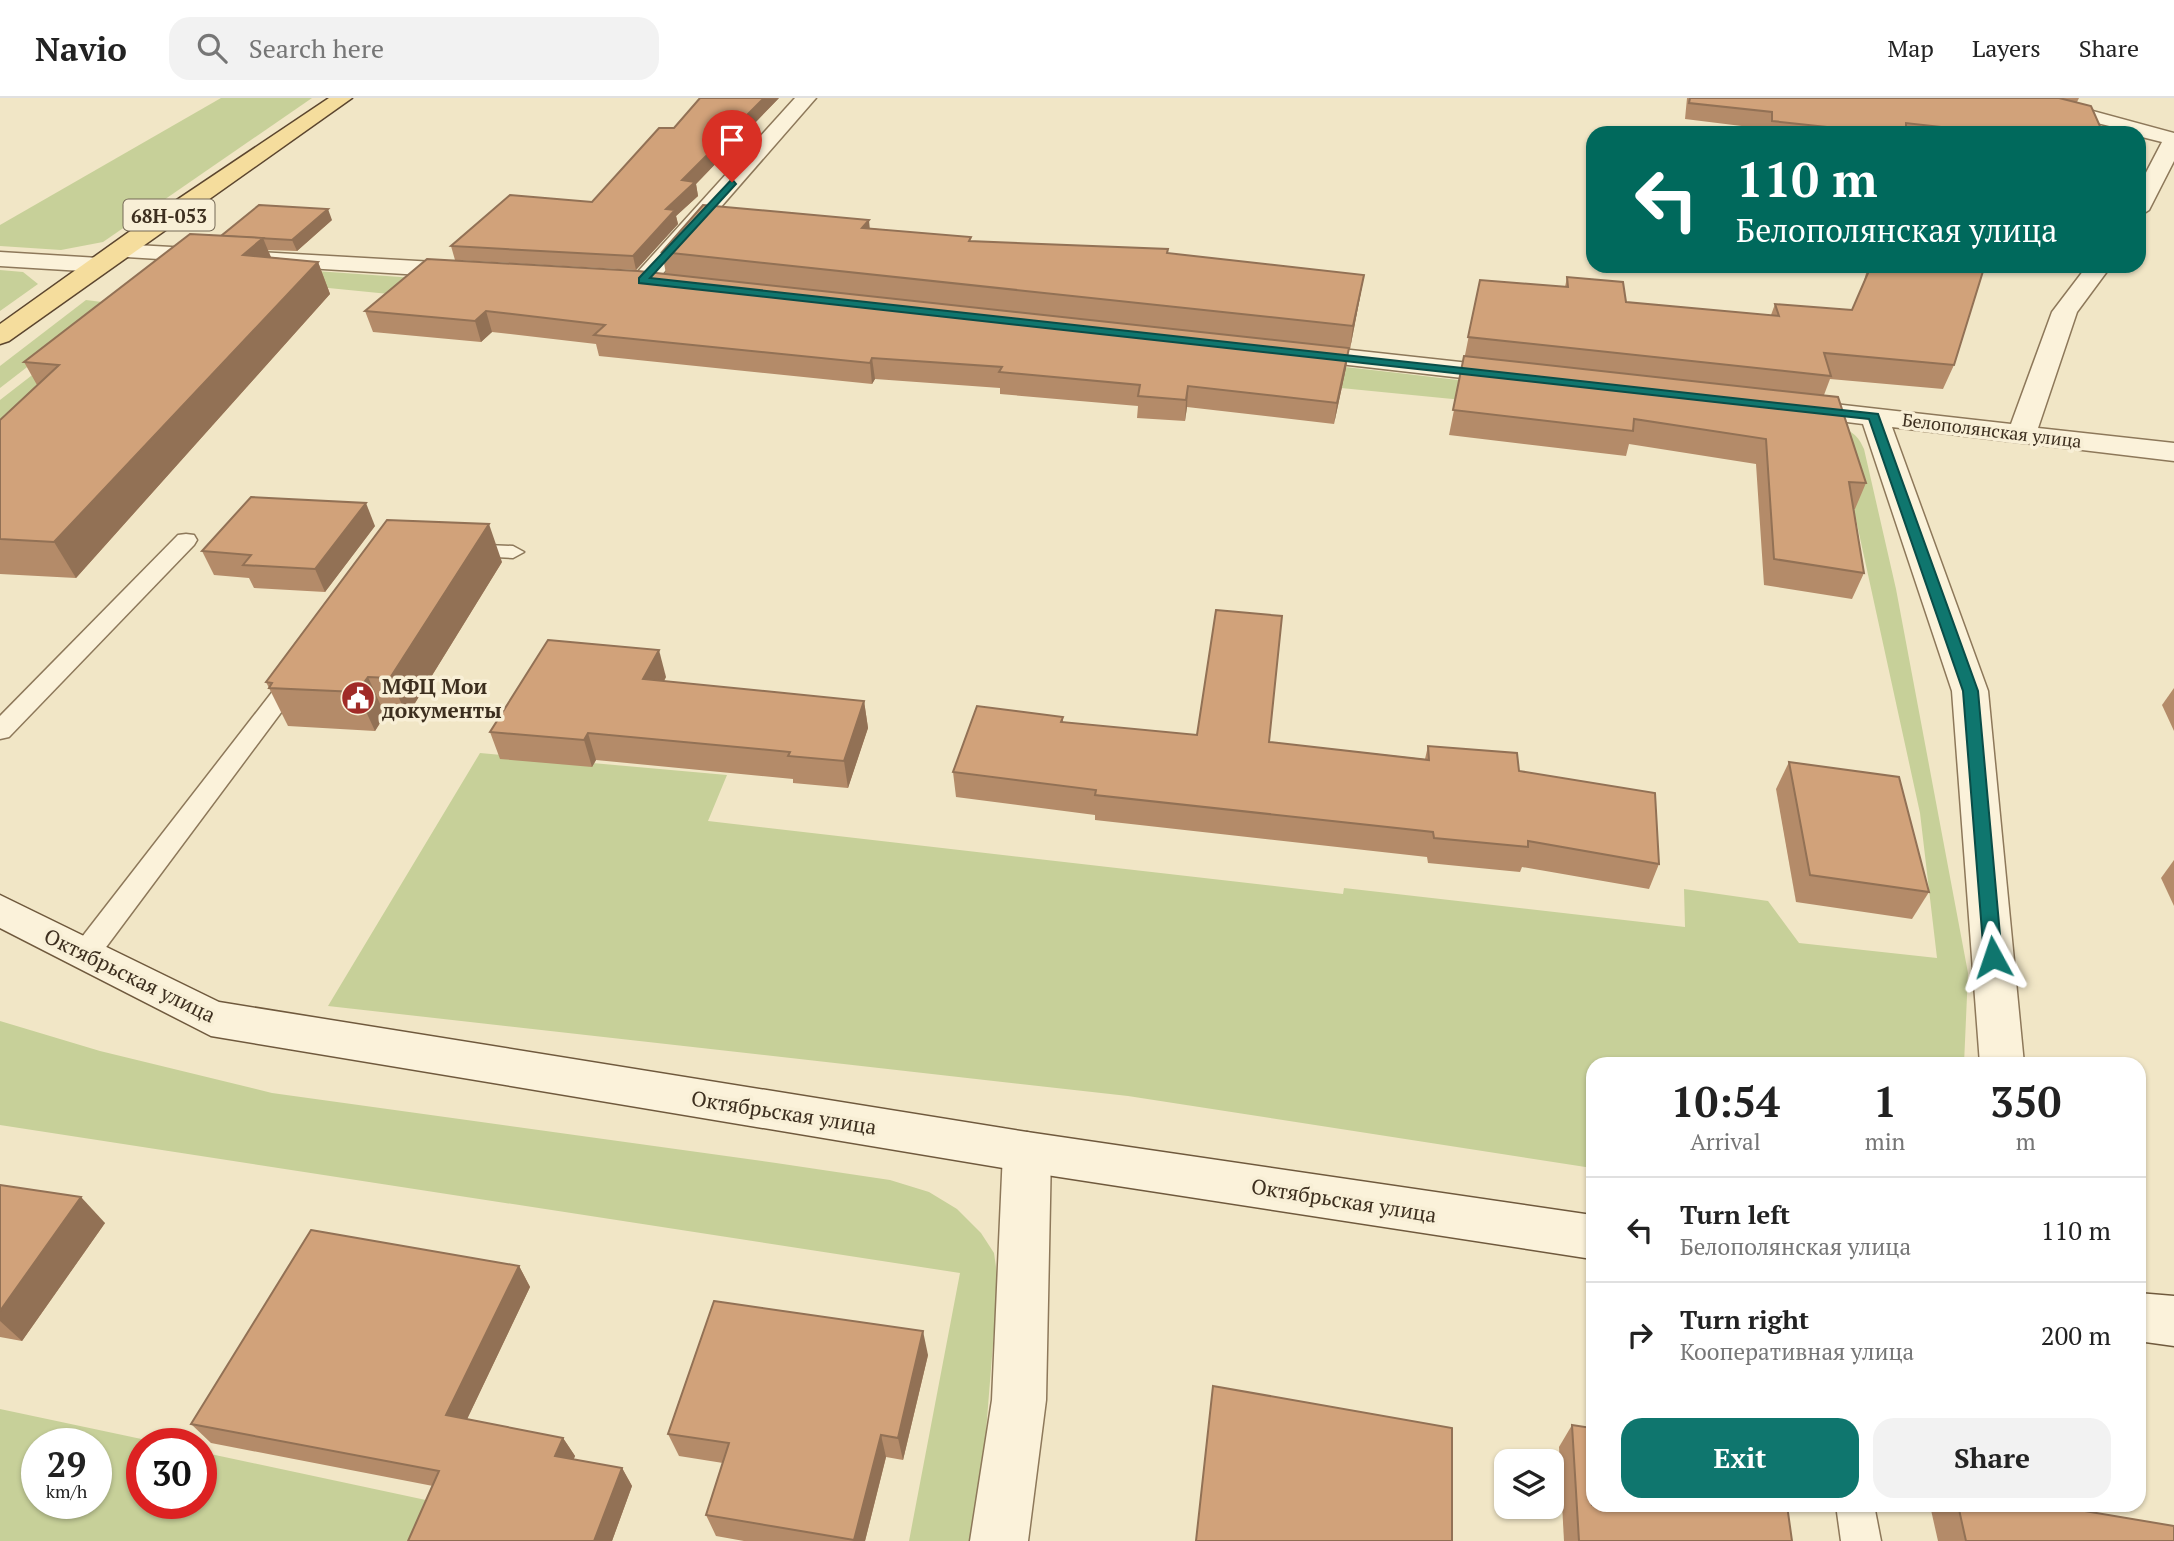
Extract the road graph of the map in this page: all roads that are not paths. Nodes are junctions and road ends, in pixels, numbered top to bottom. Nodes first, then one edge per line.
1 (342, 98) edge
2 (806, 98) edge
3 (1990, 98) edge
4 (2124, 126) edge
5 (2146, 132) edge
6 (2174, 140) edge
7 (2146, 194) edge
8 (108, 258) junction
9 (0, 259) edge
10 (493, 272) edge
11 (2094, 273) edge
12 (615, 279) edge
13 (643, 281) junction
14 (670, 284) edge
15 (0, 336) edge
16 (1265, 349) edge
17 (1542, 379) edge
18 (1764, 404) edge
19 (1874, 416) junction
20 (2022, 434) junction
21 (2174, 452) edge
22 (186, 540) dead end
23 (435, 548) edge
24 (513, 552) dead end
25 (312, 657) edge
26 (0, 731) edge
27 (0, 910) edge
28 (85, 954) junction
29 (2001, 1057) edge
30 (1027, 1152) junction
31 (1586, 1236) edge
32 (2146, 1318) edge
33 (2174, 1321) edge
34 (1856, 1512) edge
35 (999, 1541) edge
36 (1861, 1541) edge

1 - 8 main road, 68Н-053
2 - 13 street
3 - 4 street
5 - 6 street
6 - 7 street
8 - 9 street
8 - 10 street
8 - 15 main road, 68Н-053
11 - 20 street
12 - 13 street
13 - 14 street
16 - 17 street
18 - 19 street, Белополянская улица
19 - 20 street, Белополянская улица
19 - 29 street
20 - 21 street, Белополянская улица
22 - 26 lane
23 - 24 lane
25 - 28 lane
27 - 28 street, Октябрьская улица
28 - 30 street, Октябрьская улица
30 - 31 street, Октябрьская улица
30 - 35 street
32 - 33 street
34 - 36 lane

